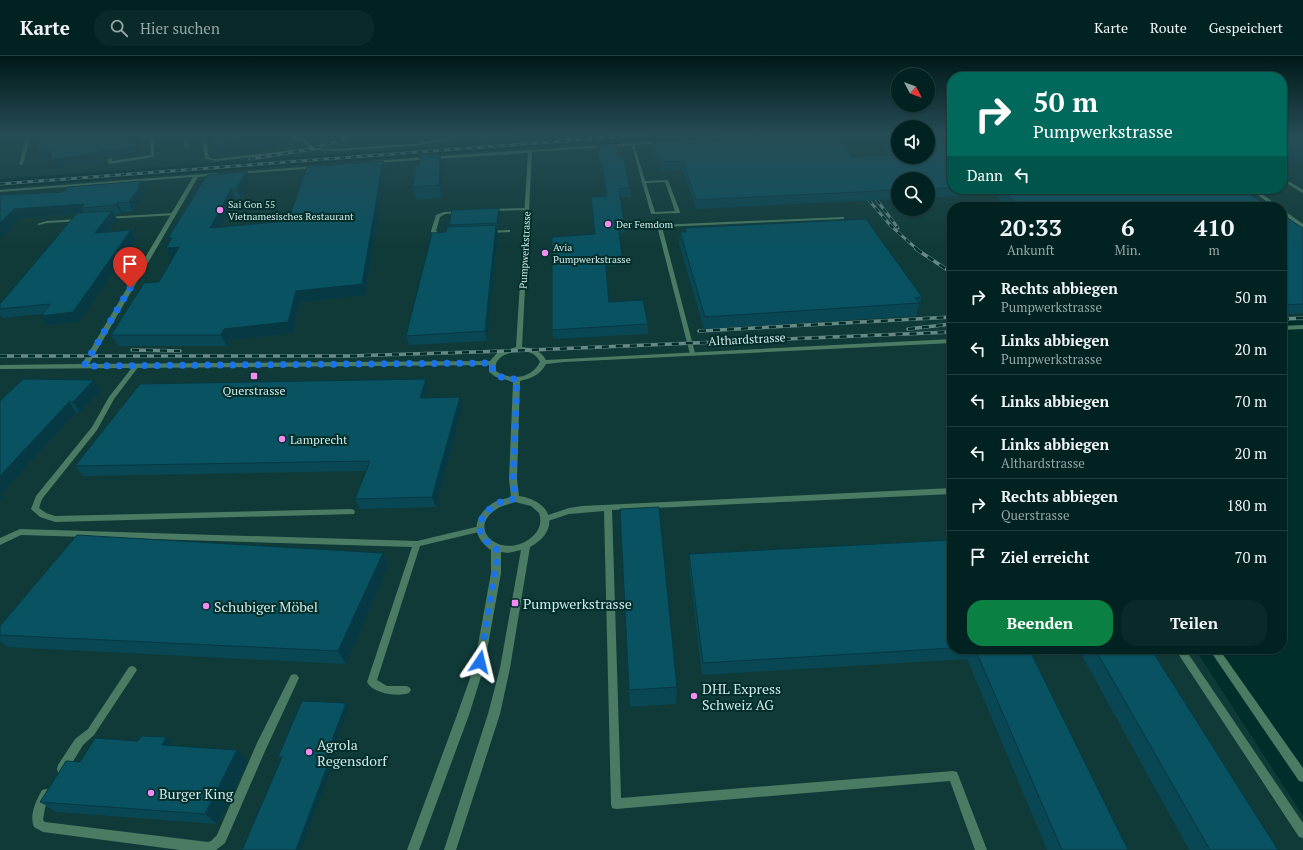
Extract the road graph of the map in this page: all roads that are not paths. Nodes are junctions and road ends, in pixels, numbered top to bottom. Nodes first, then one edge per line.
1 (251, 172) edge
2 (529, 172) edge
3 (641, 172) edge
4 (220, 174) edge
5 (228, 174) edge
6 (196, 176) junction
7 (644, 182) junction
8 (1289, 183) dead end
9 (0, 191) edge
10 (1303, 192) edge
11 (1259, 194) edge
12 (1270, 202) edge
13 (527, 209) junction
14 (484, 211) edge
15 (468, 212) edge
16 (174, 214) junction
17 (1287, 215) edge
18 (102, 218) edge
19 (842, 218) dead end
20 (86, 219) edge
21 (39, 224) dead end
22 (1303, 226) edge
23 (508, 231) dead end
24 (485, 232) edge
25 (454, 233) edge
26 (1303, 327) edge
27 (1287, 328) edge
28 (947, 341) edge
29 (519, 349) junction
30 (692, 353) junction
31 (542, 362) junction
32 (492, 363) junction
33 (84, 366) junction
34 (136, 366) junction
35 (0, 367) edge
36 (517, 379) junction
37 (947, 491) edge
38 (515, 499) junction
39 (608, 508) junction
40 (351, 512) dead end
41 (545, 519) junction
42 (480, 529) junction
43 (0, 542) edge
44 (417, 544) junction
45 (526, 545) junction
46 (496, 547) junction
47 (1183, 654) edge
48 (1217, 654) edge
49 (132, 670) dead end
50 (294, 678) dead end
51 (406, 690) dead end
52 (1303, 778) edge
53 (1303, 833) edge
54 (413, 850) edge
55 (450, 850) edge
56 (981, 850) edge

1 - 5 street
2 - 13 street, Pumpwerkstrasse
3 - 7 lane
4 - 6 street
6 - 9 street
6 - 16 street
7 - 7 lane
8 - 10 lane
11 - 12 street
13 - 14 lane
13 - 29 street, Pumpwerkstrasse
15 - 25 lane
16 - 18 lane
16 - 33 street
17 - 22 street
19 - 30 lane
20 - 21 lane
23 - 24 lane
26 - 27 street
28 - 30 street, Althardstrasse
29 - 31 street
29 - 32 street
30 - 31 street, Althardstrasse
31 - 36 street
32 - 34 street
32 - 36 street
33 - 34 street
33 - 35 street
34 - 40 lane
36 - 38 street
37 - 39 lane
38 - 41 street
38 - 42 street
39 - 41 lane
39 - 56 lane
41 - 45 street
42 - 44 lane
42 - 46 street
43 - 44 lane
44 - 51 lane
45 - 46 street
45 - 55 street
46 - 54 street
47 - 53 lane
48 - 52 lane
49 - 50 lane

